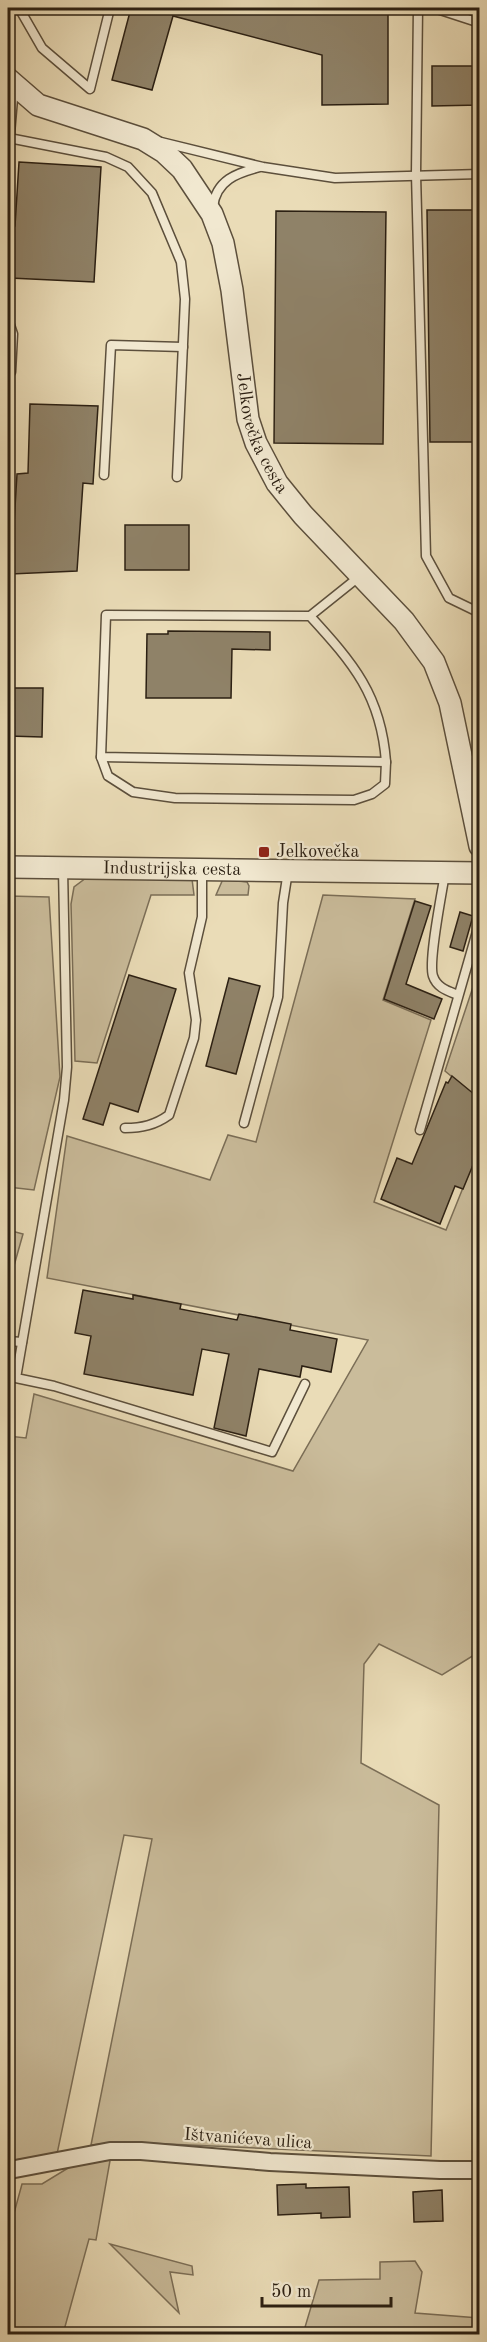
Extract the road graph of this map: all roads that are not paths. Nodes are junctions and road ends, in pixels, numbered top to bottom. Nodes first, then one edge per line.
1 (19, 8) edge
2 (110, 8) edge
3 (418, 8) edge
4 (434, 8) edge
5 (480, 22) edge
6 (11, 83) edge
7 (9, 138) junction
8 (143, 139) junction
9 (8, 157) edge
10 (263, 167) junction
11 (416, 174) junction
12 (480, 174) edge
13 (212, 214) junction
14 (8, 319) edge
15 (183, 347) junction
16 (8, 376) edge
17 (104, 475) dead end
18 (177, 477) dead end
19 (360, 576) junction
20 (480, 613) edge
21 (310, 615) junction
22 (101, 757) junction
23 (386, 762) junction
24 (480, 846) edge
25 (8, 867) edge
26 (63, 868) junction
27 (202, 869) junction
28 (288, 870) junction
29 (445, 873) junction
30 (480, 873) edge
31 (480, 921) edge
32 (459, 994) junction
33 (244, 1124) dead end
34 (125, 1128) dead end
35 (420, 1130) dead end
36 (8, 1341) edge
37 (22, 1342) junction
38 (305, 1384) dead end
39 (15, 2169) dead end
40 (480, 2170) edge

1 - 2 lane
3 - 11 lane
4 - 5 lane
6 - 7 lane
6 - 8 street, Jelkovečka cesta
7 - 9 lane
7 - 15 lane
8 - 10 lane
8 - 13 street, Jelkovečka cesta
10 - 11 lane
10 - 13 lane
11 - 12 lane
11 - 20 lane
13 - 19 street, Jelkovečka cesta
14 - 16 lane
15 - 17 lane
15 - 18 lane
19 - 21 lane
19 - 24 street, Jelkovečka cesta
21 - 22 lane
21 - 23 lane
22 - 23 lane
22 - 23 lane
25 - 26 street, Industrijska cesta
26 - 27 street, Industrijska cesta
26 - 37 lane
27 - 28 street, Industrijska cesta
27 - 34 lane
28 - 29 street, Industrijska cesta
28 - 33 lane
29 - 30 street, Industrijska cesta
29 - 32 lane
31 - 32 lane
32 - 35 lane
36 - 37 lane
37 - 38 lane
39 - 40 street, Ištvanićeva ulica

